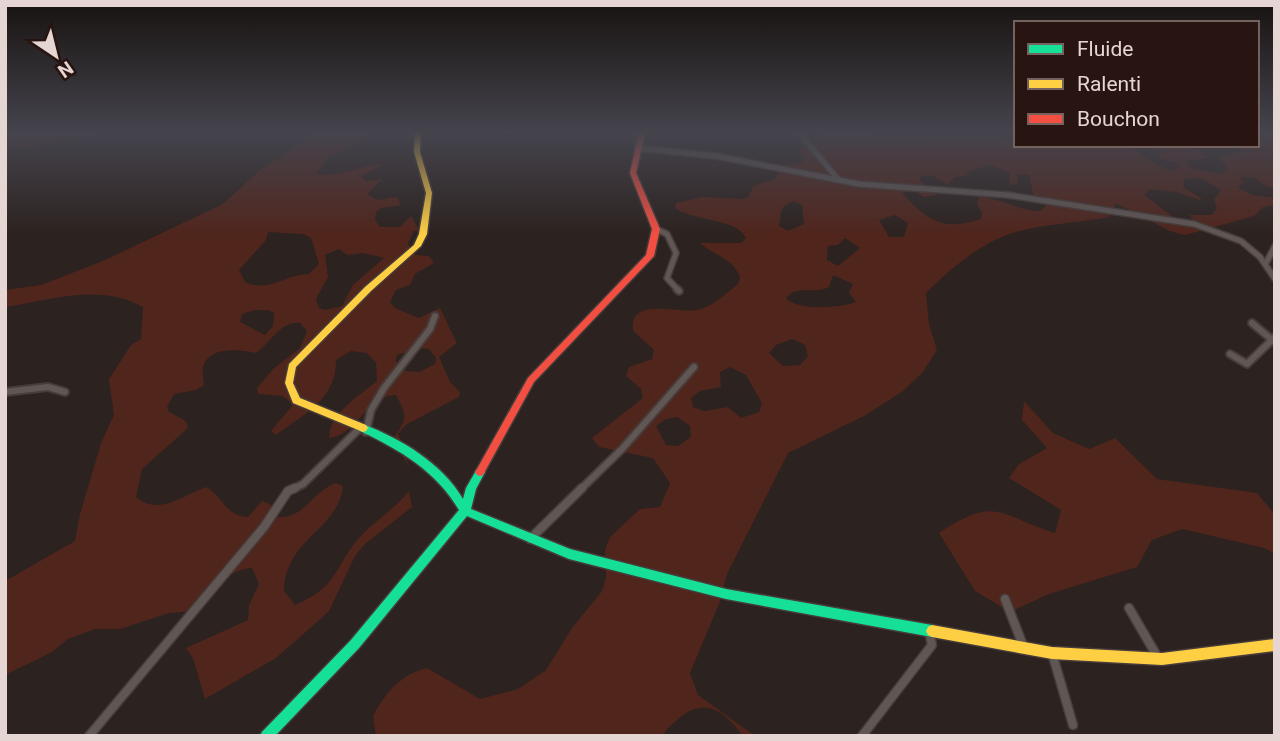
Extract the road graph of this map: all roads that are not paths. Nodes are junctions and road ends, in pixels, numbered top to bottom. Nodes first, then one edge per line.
1 (422, 168) edge
2 (635, 168) edge
3 (777, 168) edge
4 (828, 168) edge
5 (838, 179) junction
6 (656, 229) junction
7 (1275, 246) edge
8 (1266, 262) junction
9 (1275, 279) edge
10 (679, 291) dead end
11 (435, 316) dead end
12 (1252, 323) dead end
13 (1273, 338) edge
14 (1230, 354) dead end
15 (694, 367) dead end
16 (5, 392) edge
17 (65, 392) dead end
18 (362, 430) junction
19 (465, 511) junction
20 (530, 539) junction
21 (1004, 599) dead end
22 (1129, 608) dead end
23 (928, 629) junction
24 (1275, 646) edge
25 (1024, 648) junction
26 (1052, 653) junction
27 (1162, 659) junction
28 (1073, 725) dead end
29 (89, 736) edge
30 (266, 736) edge
31 (862, 736) edge

1 - 18 street
2 - 6 street
3 - 5 street
4 - 5 street
5 - 8 street
6 - 10 street
6 - 19 street
7 - 8 street
8 - 9 street
11 - 18 street
12 - 13 street
13 - 14 street
15 - 20 street
16 - 17 street
18 - 19 street
18 - 29 street
19 - 20 street
19 - 30 street
20 - 23 street
21 - 25 street
22 - 27 street
23 - 25 street
23 - 31 street
24 - 27 street
25 - 26 street
26 - 27 street
26 - 28 street

